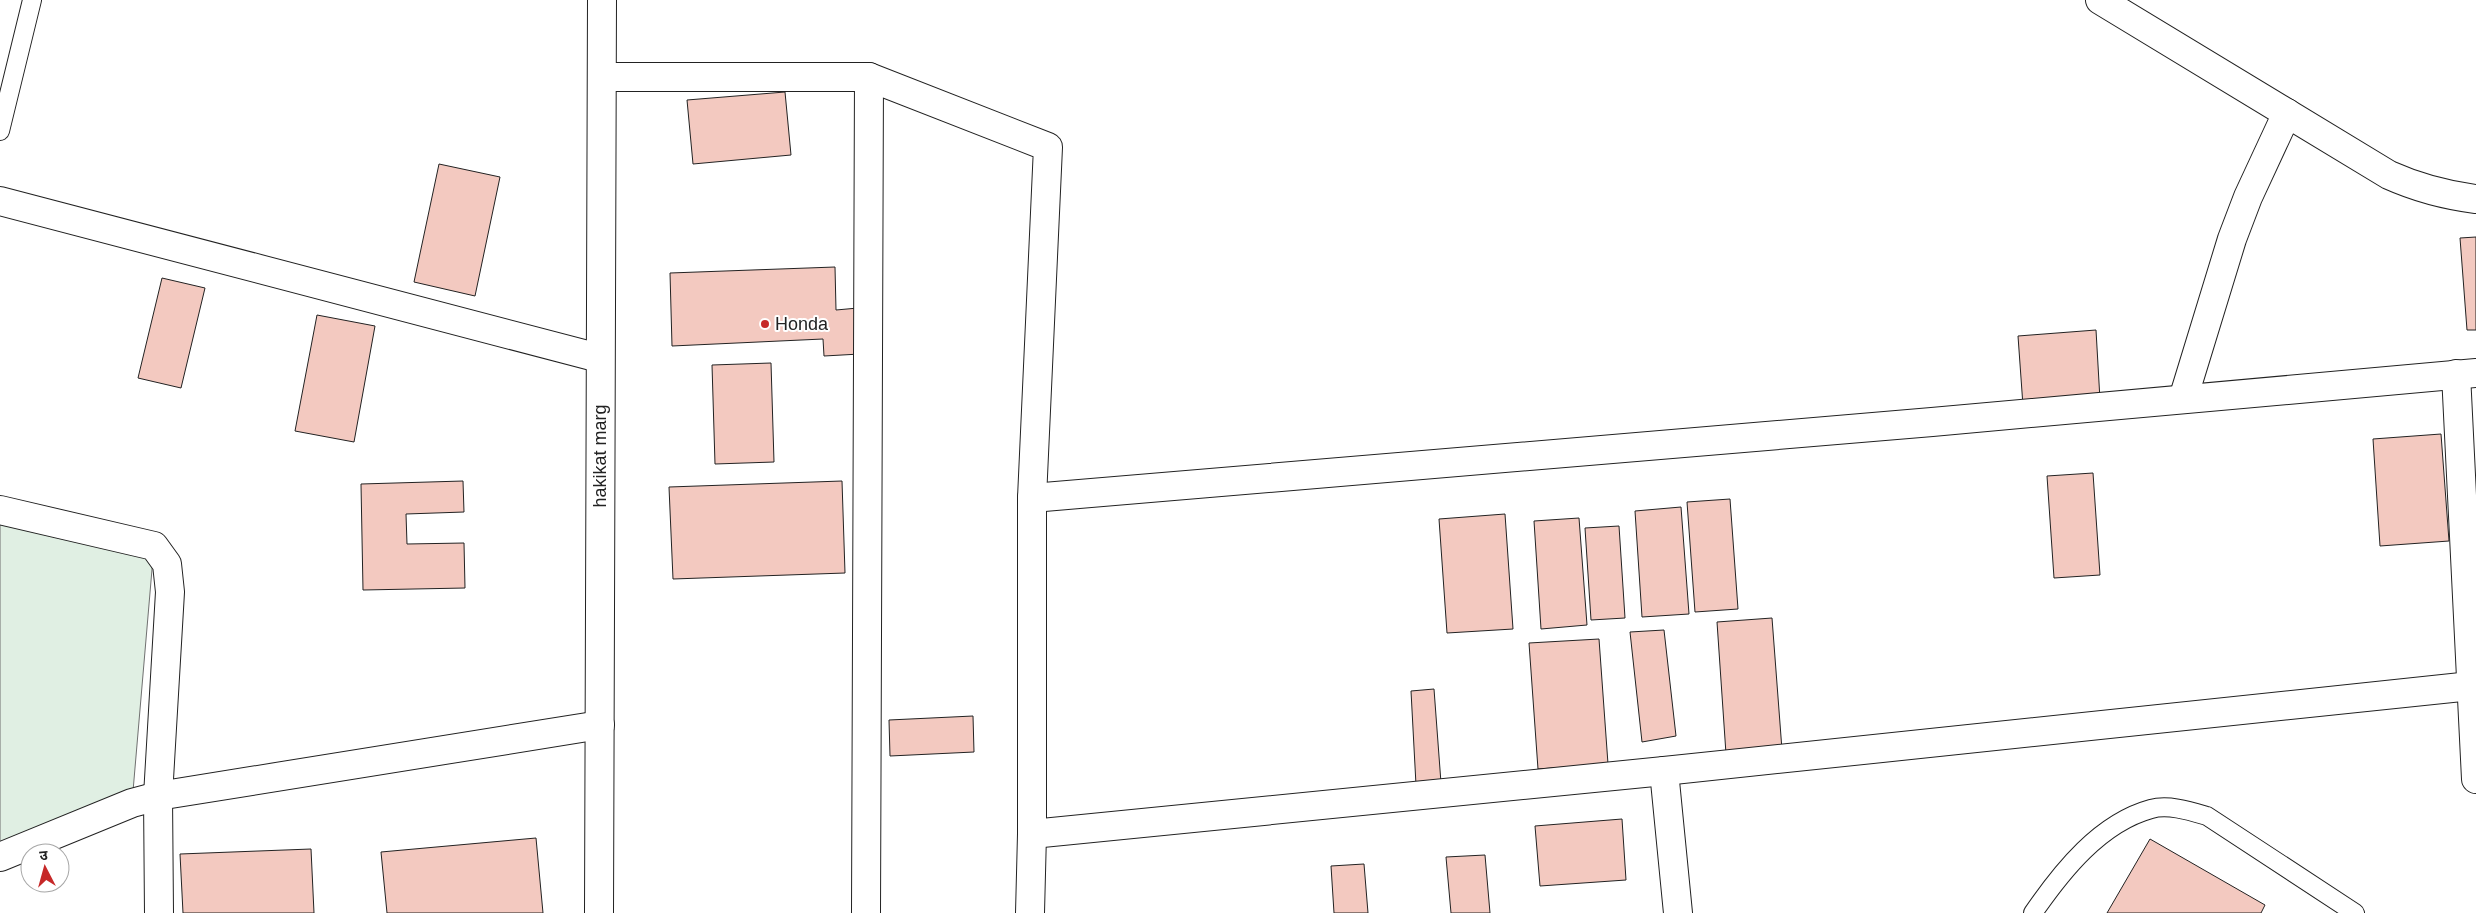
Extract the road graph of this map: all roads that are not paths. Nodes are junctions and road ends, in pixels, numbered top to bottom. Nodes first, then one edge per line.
1 (32, 0) edge
2 (602, 0) edge
3 (2100, 0) edge
4 (602, 77) junction
5 (869, 77) junction
6 (2288, 113) junction
7 (0, 132) edge
8 (2476, 198) edge
9 (0, 201) edge
10 (599, 358) junction
11 (2466, 373) edge
12 (2183, 399) junction
13 (1032, 498) junction
14 (0, 510) edge
15 (2470, 686) junction
16 (600, 725) junction
17 (1664, 771) junction
18 (2476, 779) edge
19 (158, 796) junction
20 (1032, 834) junction
21 (0, 857) edge
22 (159, 913) edge
23 (599, 913) edge
24 (866, 913) edge
25 (1030, 913) edge
26 (1678, 913) edge
27 (2033, 913) edge
28 (2355, 913) edge

1 - 7 lane
2 - 4 street, hakikat marg
3 - 6 street
4 - 5 street
4 - 10 street, hakikat marg
5 - 13 street
5 - 24 street
6 - 8 street
6 - 12 street
9 - 10 street
10 - 16 street, hakikat marg
11 - 12 street
11 - 15 street
12 - 13 street
13 - 20 street
14 - 19 street
15 - 17 street
15 - 18 street
16 - 19 street
16 - 23 street, hakikat marg
17 - 20 street
17 - 26 street
19 - 21 street
19 - 22 street
20 - 25 street
27 - 28 lane

